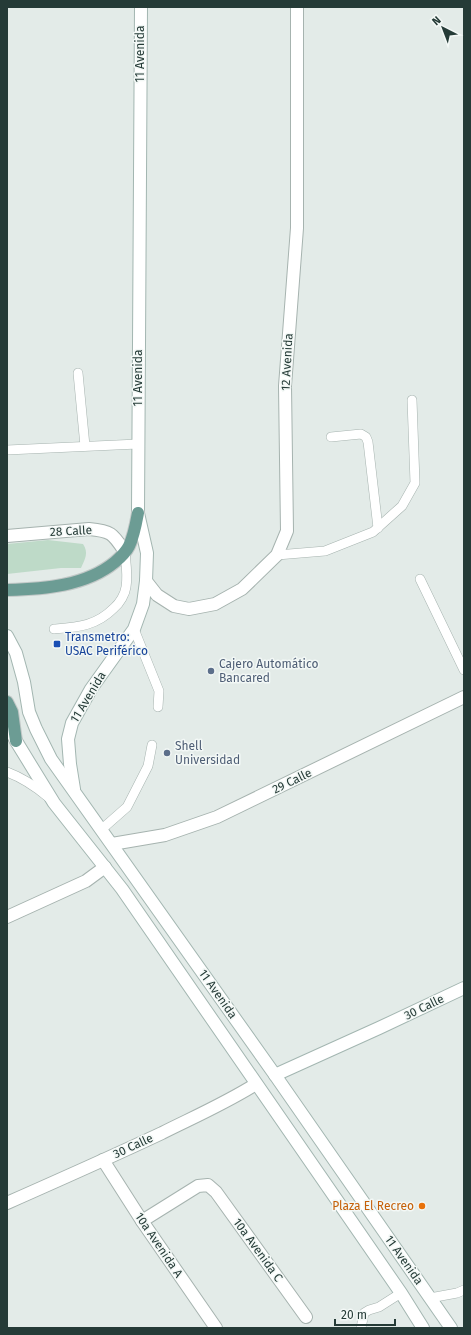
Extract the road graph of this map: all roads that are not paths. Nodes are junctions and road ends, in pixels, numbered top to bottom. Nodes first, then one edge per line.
1 (141, 7) edge
2 (298, 7) edge
3 (78, 373) dead end
4 (412, 400) dead end
5 (331, 436) dead end
6 (138, 444) junction
7 (84, 446) junction
8 (7, 450) edge
9 (138, 513) junction
10 (378, 528) junction
11 (7, 536) edge
12 (126, 552) junction
13 (277, 555) junction
14 (420, 579) dead end
15 (146, 581) junction
16 (7, 590) edge
17 (54, 629) dead end
18 (134, 629) junction
19 (7, 636) edge
20 (464, 670) edge
21 (464, 697) edge
22 (7, 702) edge
23 (158, 707) dead end
24 (7, 724) edge
25 (16, 741) junction
26 (152, 745) dead end
27 (7, 772) edge
28 (75, 792) junction
29 (54, 803) junction
30 (102, 829) junction
31 (112, 844) junction
32 (105, 867) junction
33 (7, 917) edge
34 (464, 988) edge
35 (276, 1075) junction
36 (256, 1084) junction
37 (104, 1160) junction
38 (7, 1203) edge
39 (142, 1220) junction
40 (464, 1290) edge
41 (401, 1293) junction
42 (430, 1298) junction
43 (306, 1317) dead end
44 (216, 1328) edge
45 (361, 1328) edge
46 (424, 1328) edge
47 (451, 1328) edge

1 - 6 street, 11 Avenida
2 - 13 street, 12 Avenida
3 - 7 lane
4 - 10 lane
5 - 10 lane
6 - 7 lane
6 - 9 street, 11 Avenida
7 - 8 lane
9 - 12 main road
9 - 15 street, 11 Avenida
10 - 13 lane
11 - 12 street, 28 Calle
12 - 16 main road
12 - 17 lane
13 - 15 street, 12 Avenida
14 - 20 lane
15 - 18 street, 11 Avenida
18 - 23 lane
18 - 28 street, 11 Avenida
19 - 28 street
21 - 31 street, 29 Calle
22 - 25 main road
24 - 25 street, 11 Avenida
25 - 29 street, 11 Avenida
26 - 30 lane
27 - 29 lane
28 - 30 street, 11 Avenida
29 - 32 street, 11 Avenida
30 - 31 street, 11 Avenida
31 - 35 street, 11 Avenida
32 - 33 street
32 - 36 street, 11 Avenida
34 - 35 street, 30 Calle
35 - 42 street, 11 Avenida
36 - 37 street, 30 Calle
36 - 41 street, 11 Avenida
37 - 38 street, 30 Calle
37 - 39 street, 10a Avenida A
39 - 43 street, 10a Avenida C
39 - 44 street, 10a Avenida A
40 - 42 lane
41 - 45 lane
41 - 46 street, 11 Avenida
42 - 47 street, 11 Avenida

